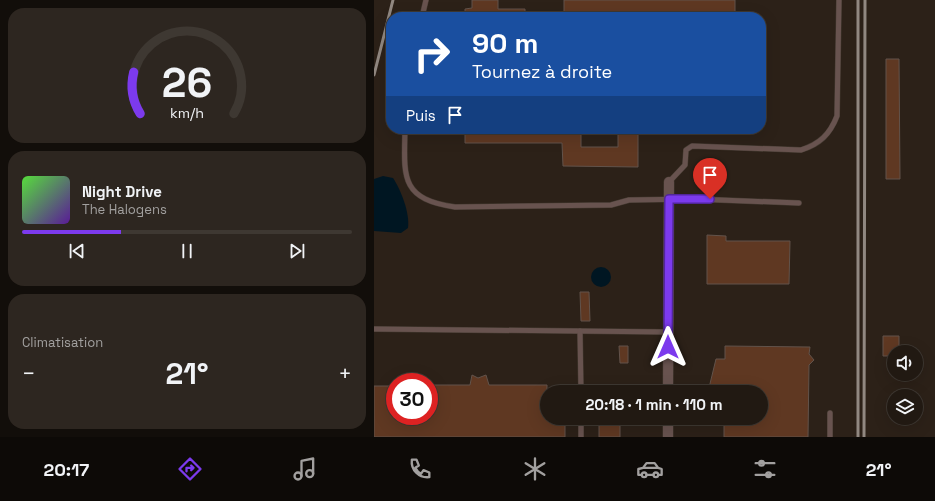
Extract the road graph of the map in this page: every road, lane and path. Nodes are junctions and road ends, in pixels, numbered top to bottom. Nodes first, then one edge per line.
1 (426, 0) edge
2 (839, 0) edge
3 (423, 12) edge
4 (405, 134) edge
5 (669, 182) joint
6 (669, 199) junction
7 (799, 203) dead end
8 (374, 329) edge
9 (580, 331) junction
10 (668, 332) junction
11 (581, 385) edge
12 (668, 385) edge
13 (830, 413) dead end
14 (581, 425) edge
15 (668, 425) edge
16 (581, 437) edge
17 (668, 437) edge
18 (830, 437) edge

1 - 3 lane
2 - 5 lane
4 - 6 lane
5 - 6 street
6 - 7 lane
6 - 10 street
8 - 9 lane
9 - 10 lane
9 - 11 lane
10 - 12 street
13 - 18 lane
14 - 16 lane
15 - 17 street

